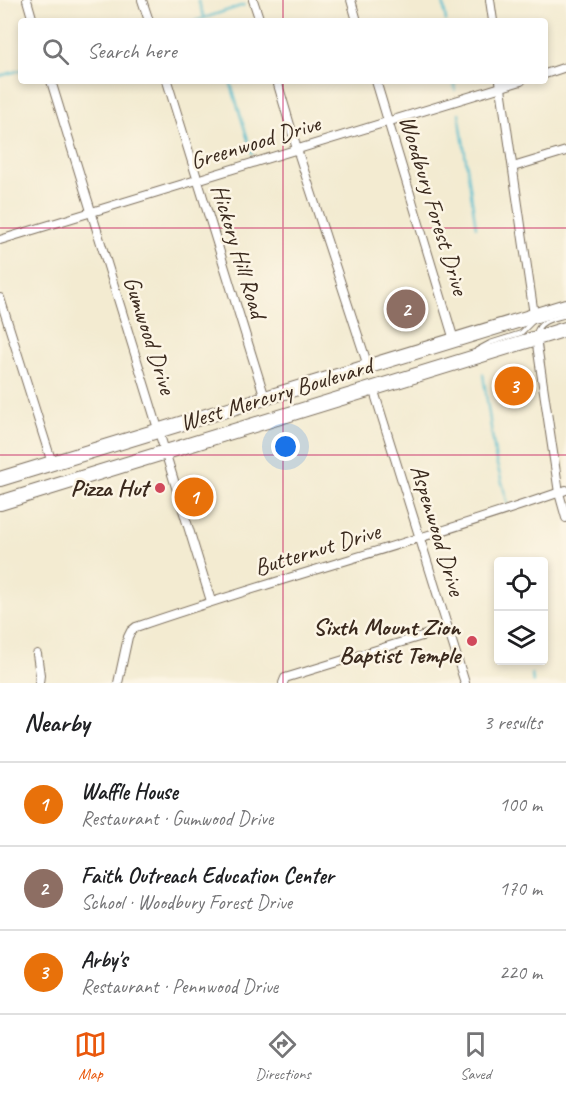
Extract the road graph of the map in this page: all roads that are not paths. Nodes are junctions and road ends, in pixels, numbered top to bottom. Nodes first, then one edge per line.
1 (27, 0) edge
2 (142, 0) edge
3 (254, 0) edge
4 (351, 0) edge
5 (490, 0) edge
6 (32, 18) edge
7 (147, 18) edge
8 (259, 18) edge
9 (356, 18) edge
10 (493, 18) edge
11 (566, 67) edge
12 (548, 73) edge
13 (52, 84) edge
14 (168, 84) edge
15 (278, 84) edge
16 (377, 84) edge
17 (500, 84) edge
18 (389, 121) junction
19 (297, 149) junction
20 (566, 151) edge
21 (513, 167) junction
22 (197, 180) junction
23 (91, 213) junction
24 (0, 240) edge
25 (0, 298) edge
26 (566, 306) edge
27 (534, 315) junction
28 (566, 315) edge
29 (566, 329) edge
30 (536, 338) junction
31 (454, 340) junction
32 (456, 363) junction
33 (368, 366) junction
34 (373, 388) junction
35 (265, 398) junction
36 (160, 430) junction
37 (166, 452) junction
38 (52, 463) junction
39 (0, 479) edge
40 (562, 492) edge
41 (0, 502) edge
42 (566, 518) edge
43 (420, 538) junction
44 (211, 602) junction
45 (448, 628) junction
46 (38, 654) dead end
47 (39, 683) edge
48 (118, 683) edge
49 (283, 683) edge
50 (465, 683) edge

1 - 6 street
2 - 7 street
3 - 8 street
4 - 9 street
5 - 10 street
11 - 12 street
13 - 23 street, Gumwood Drive
14 - 22 street, Hickory Hill Road
15 - 19 street
16 - 18 street, Woodbury Forest Drive
17 - 18 street, Greenwood Drive
17 - 21 street
18 - 19 street, Greenwood Drive
18 - 31 street, Woodbury Forest Drive
19 - 22 street, Greenwood Drive
19 - 33 street
20 - 21 street
21 - 27 street
22 - 23 street, Greenwood Drive
22 - 35 street, Hickory Hill Road
23 - 24 street, Greenwood Drive
23 - 36 street, Gumwood Drive
25 - 38 street
26 - 27 highway, West Mercury Boulevard
27 - 31 highway, West Mercury Boulevard
27 - 32 lane
28 - 30 lane
29 - 30 highway, West Mercury Boulevard
30 - 32 highway, West Mercury Boulevard
30 - 40 street
31 - 33 highway, West Mercury Boulevard
32 - 34 highway, West Mercury Boulevard
33 - 35 highway, West Mercury Boulevard
34 - 37 highway, West Mercury Boulevard
34 - 43 street, Aspenwood Drive
35 - 36 highway, West Mercury Boulevard
36 - 37 street, Gumwood Drive
36 - 38 highway, West Mercury Boulevard
37 - 41 highway, West Mercury Boulevard
37 - 44 street, Gumwood Drive
38 - 39 highway, West Mercury Boulevard
40 - 42 street
40 - 43 street, Butternut Drive
43 - 44 street, Butternut Drive
43 - 45 street, Aspenwood Drive
44 - 48 street, Butternut Drive
45 - 49 street
45 - 50 street, Aspenwood Drive
46 - 47 street

